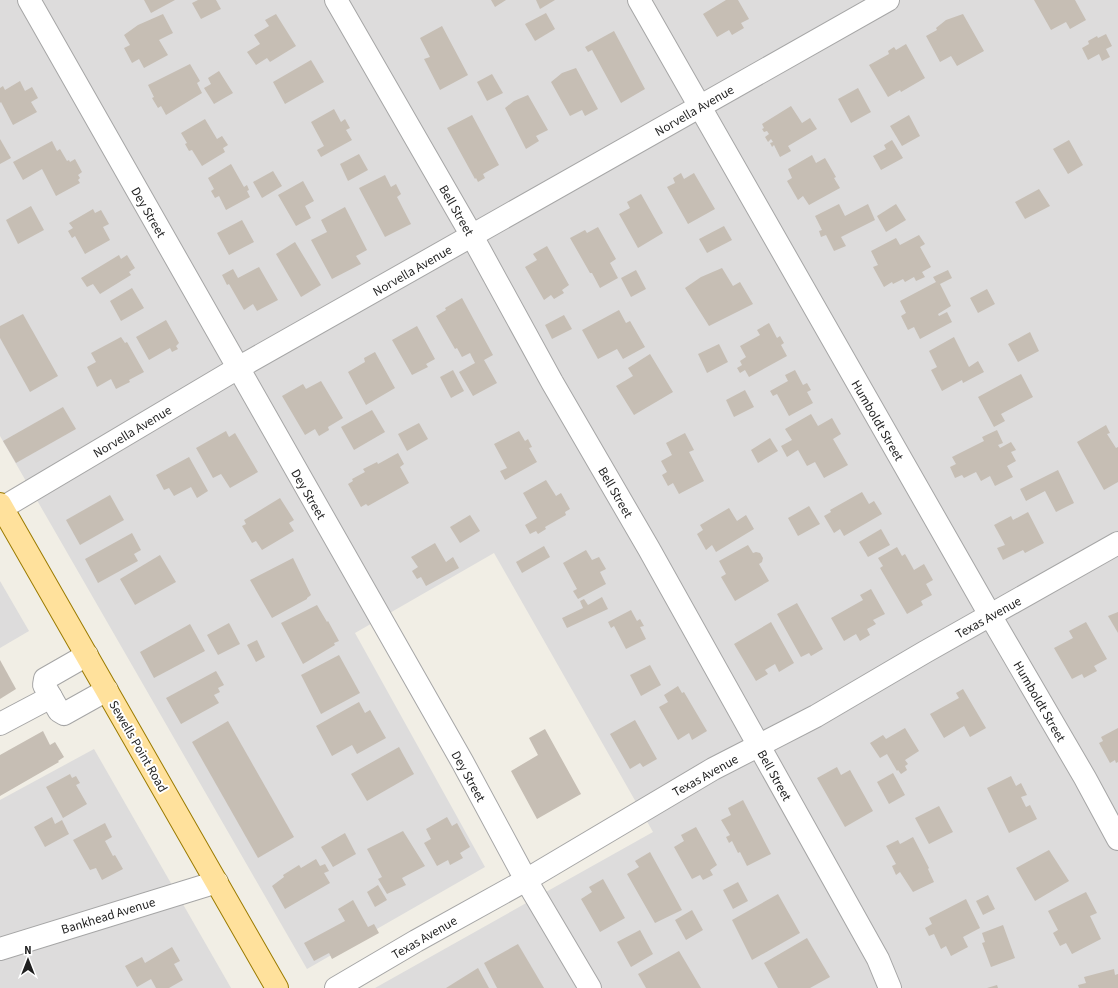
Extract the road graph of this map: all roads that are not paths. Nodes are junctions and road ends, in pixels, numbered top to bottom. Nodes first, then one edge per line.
1 (29, 0) edge
2 (336, 0) edge
3 (639, 0) edge
4 (888, 0) edge
5 (700, 107) junction
6 (472, 236) junction
7 (238, 368) junction
8 (1, 506) edge
9 (1118, 543) edge
10 (990, 616) junction
11 (87, 655) junction
12 (107, 690) junction
13 (51, 697) junction
14 (0, 724) edge
15 (759, 746) junction
16 (1118, 839) edge
17 (526, 880) junction
18 (217, 882) junction
19 (0, 949) edge
20 (276, 988) edge
21 (336, 988) edge
22 (590, 988) edge
23 (890, 988) edge

1 - 7 street, Dey Street
2 - 6 street, Bell Street
3 - 5 street, Humboldt Street
4 - 5 street, Norvella Avenue
5 - 6 street, Norvella Avenue
5 - 10 street, Humboldt Street
6 - 7 street, Norvella Avenue
6 - 15 street, Bell Street
7 - 8 street, Norvella Avenue
7 - 17 street, Dey Street
8 - 11 main road, Sewells Point Road
9 - 10 street, Texas Avenue
10 - 15 street, Texas Avenue
10 - 16 street, Humboldt Street
11 - 12 main road, Sewells Point Road
11 - 13 street
12 - 13 street
12 - 18 main road, Sewells Point Road
13 - 14 street
15 - 17 street, Texas Avenue
15 - 23 street, Bell Street
17 - 21 street, Texas Avenue
17 - 22 street, Dey Street
18 - 19 street, Bankhead Avenue
18 - 20 main road, Sewells Point Road

